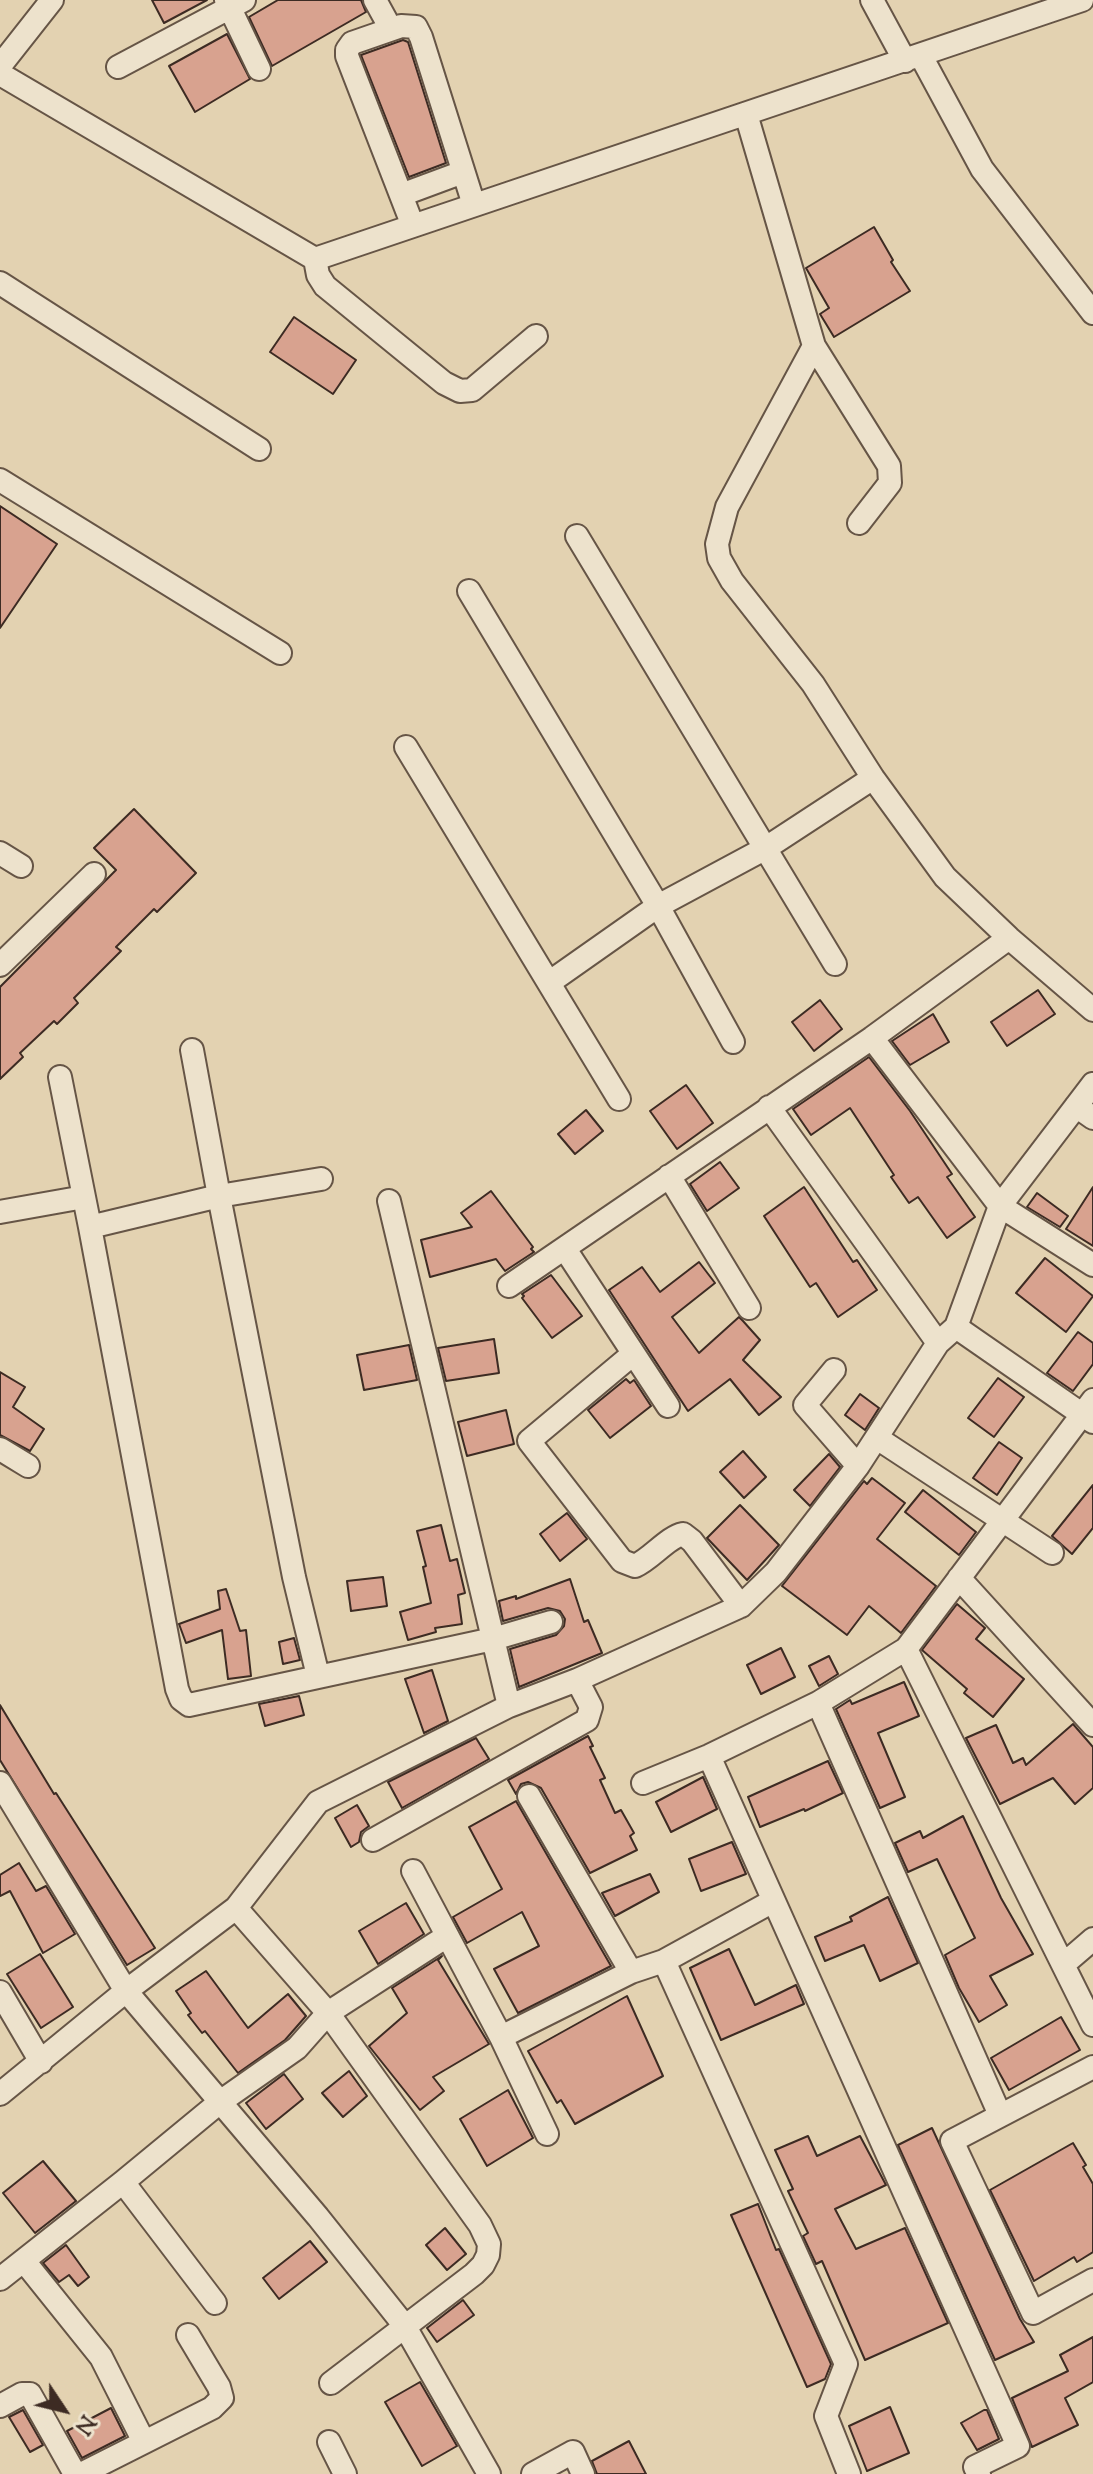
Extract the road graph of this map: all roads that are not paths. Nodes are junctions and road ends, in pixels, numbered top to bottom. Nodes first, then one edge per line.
1 (52, 0) edge
2 (872, 0) edge
3 (1082, 0) edge
4 (234, 2) edge
5 (913, 58) junction
6 (0, 66) edge
7 (118, 67) dead end
8 (259, 69) dead end
9 (0, 74) edge
10 (746, 114) junction
11 (463, 172) junction
12 (433, 184) junction
13 (401, 195) junction
14 (474, 205) junction
15 (445, 215) junction
16 (413, 226) junction
17 (315, 259) junction
18 (0, 283) edge
19 (1093, 313) edge
20 (536, 336) dead end
21 (814, 346) junction
22 (259, 449) dead end
23 (0, 480) edge
24 (859, 523) dead end
25 (577, 536) dead end
26 (469, 591) dead end
27 (280, 653) dead end
28 (406, 747) dead end
29 (873, 778) junction
30 (766, 848) junction
31 (0, 853) edge
32 (21, 866) dead end
33 (94, 874) dead end
34 (658, 906) junction
35 (1009, 938) junction
36 (835, 964) dead end
37 (0, 965) edge
38 (550, 982) junction
39 (1093, 1010) edge
40 (872, 1038) junction
41 (733, 1042) dead end
42 (192, 1050) dead end
43 (60, 1077) dead end
44 (1093, 1084) edge
45 (619, 1099) dead end
46 (769, 1107) junction
47 (1084, 1112) edge
48 (669, 1176) junction
49 (321, 1179) dead end
50 (219, 1196) junction
51 (84, 1197) junction
52 (389, 1201) dead end
53 (1000, 1206) junction
54 (0, 1212) edge
55 (90, 1227) junction
56 (565, 1249) junction
57 (1093, 1265) edge
58 (509, 1286) dead end
59 (749, 1308) dead end
60 (956, 1327) junction
61 (938, 1343) junction
62 (633, 1354) junction
63 (834, 1370) dead end
64 (668, 1406) dead end
65 (1090, 1412) edge
66 (877, 1438) junction
67 (0, 1449) edge
68 (28, 1466) dead end
69 (858, 1466) junction
70 (1002, 1521) junction
71 (1052, 1553) dead end
72 (959, 1578) junction
73 (741, 1606) junction
74 (551, 1622) dead end
75 (493, 1639) junction
76 (906, 1649) junction
77 (318, 1676) junction
78 (577, 1680) junction
79 (818, 1703) junction
80 (509, 1706) junction
81 (1093, 1725) edge
82 (709, 1756) junction
83 (0, 1783) edge
84 (643, 1783) dead end
85 (529, 1796) dead end
86 (373, 1840) dead end
87 (413, 1871) dead end
88 (773, 1901) junction
89 (236, 1908) junction
90 (447, 1936) junction
91 (1093, 1939) edge
92 (664, 1961) junction
93 (1064, 1964) junction
94 (631, 1972) junction
95 (126, 1991) junction
96 (0, 1992) edge
97 (328, 2013) junction
98 (1093, 2025) edge
99 (501, 2037) junction
100 (41, 2062) junction
101 (1093, 2067) edge
102 (0, 2094) edge
103 (220, 2102) junction
104 (1000, 2115) junction
105 (547, 2134) dead end
106 (123, 2182) junction
107 (24, 2261) junction
108 (0, 2279) edge
109 (1093, 2280) edge
110 (215, 2303) dead end
111 (404, 2325) junction
112 (188, 2335) dead end
113 (331, 2383) dead end
114 (0, 2406) edge
115 (144, 2442) junction
116 (329, 2442) dead end
117 (75, 2474) edge
118 (81, 2474) edge
119 (345, 2474) edge
120 (489, 2474) edge
121 (533, 2474) edge
122 (583, 2474) edge
123 (849, 2474) edge
124 (979, 2474) edge

1 - 6 street
2 - 5 street
3 - 5 street
4 - 7 street
4 - 8 street
5 - 10 street
5 - 19 street
9 - 17 street
10 - 14 street
10 - 21 street
11 - 12 street
11 - 13 street
11 - 14 street
12 - 13 street
12 - 15 street
13 - 16 street
14 - 15 street
15 - 16 street
16 - 17 street
17 - 20 street
18 - 22 street
21 - 24 street
21 - 29 street
23 - 27 street
25 - 30 street
26 - 34 street
28 - 38 street
29 - 30 street
29 - 35 street
30 - 34 street
30 - 36 street
31 - 32 street
33 - 37 street
34 - 38 street
34 - 41 street
35 - 39 street
35 - 40 street
38 - 45 street
40 - 46 street
40 - 53 street
42 - 50 street
43 - 51 street
44 - 47 street
46 - 48 street
46 - 61 street
47 - 53 street
48 - 56 street
48 - 59 street
49 - 50 street
50 - 55 street
50 - 77 street
51 - 54 street
51 - 55 street
52 - 75 street
53 - 57 street
53 - 60 street
55 - 77 street
56 - 58 street
56 - 62 street
60 - 61 street
60 - 65 street
61 - 66 street
62 - 64 street
62 - 73 street
63 - 69 street
65 - 70 street
66 - 69 street
66 - 70 street
67 - 68 street
69 - 73 street
70 - 71 street
70 - 72 street
72 - 76 street
72 - 81 street
73 - 78 street
74 - 75 street
75 - 77 street
75 - 80 street
76 - 79 street
76 - 93 street
78 - 80 street
78 - 86 street
79 - 82 street
79 - 104 street
80 - 89 street
82 - 84 street
82 - 88 street
83 - 95 street
85 - 94 street
87 - 90 street
88 - 92 street
88 - 124 street
89 - 95 street
89 - 97 street
90 - 97 street
90 - 99 street
91 - 93 street
92 - 94 street
92 - 123 street
93 - 98 street
94 - 99 street
95 - 100 street
95 - 103 street
96 - 100 street
97 - 103 street
97 - 111 street
99 - 105 street
100 - 102 street
101 - 104 street
103 - 106 street
103 - 111 street
104 - 109 street
106 - 107 street
106 - 110 street
107 - 108 street
107 - 115 street
111 - 113 street
111 - 120 street
112 - 115 street
114 - 117 street
115 - 118 street
116 - 119 street
121 - 122 street

